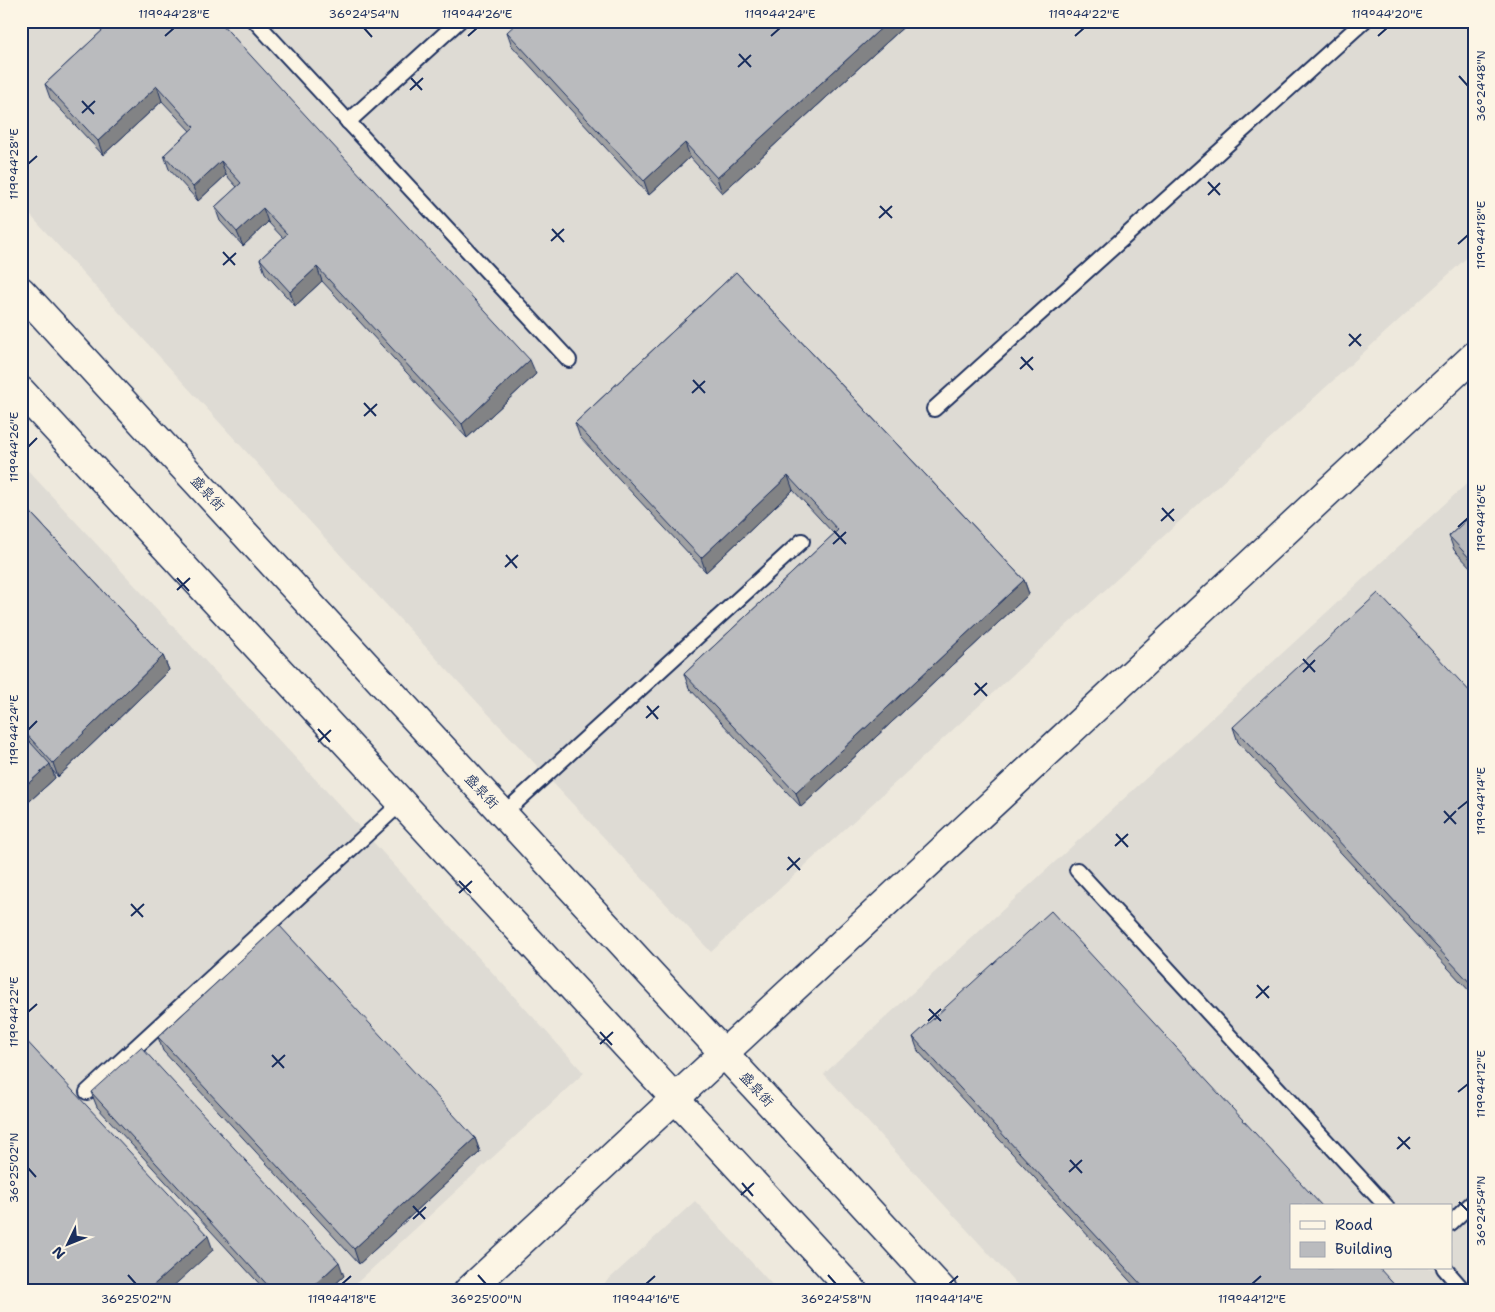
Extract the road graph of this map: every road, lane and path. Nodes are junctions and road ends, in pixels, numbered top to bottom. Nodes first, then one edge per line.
1 (255, 21) edge
2 (459, 21) edge
3 (1364, 21) edge
4 (348, 122) junction
5 (21, 291) edge
6 (1474, 356) edge
7 (569, 360) dead end
8 (21, 392) edge
9 (934, 409) dead end
10 (802, 541) dead end
11 (402, 802) junction
12 (503, 814) junction
13 (1077, 870) dead end
14 (724, 1053) junction
15 (87, 1092) dead end
16 (676, 1098) junction
17 (1474, 1201) edge
18 (1384, 1204) edge
19 (1452, 1221) edge
20 (1446, 1270) edge
21 (468, 1291) edge
22 (853, 1291) edge
23 (943, 1291) edge
24 (1464, 1291) edge

1 - 4 lane
2 - 4 lane
3 - 9 lane
4 - 7 lane
5 - 12 main road, 盛泉街
6 - 14 main road
8 - 11 main road
10 - 12 lane
11 - 15 lane
11 - 16 main road
12 - 14 main road, 盛泉街
13 - 18 lane
14 - 16 main road
14 - 23 main road, 盛泉街
16 - 21 main road
16 - 22 main road
17 - 19 lane
20 - 24 lane

